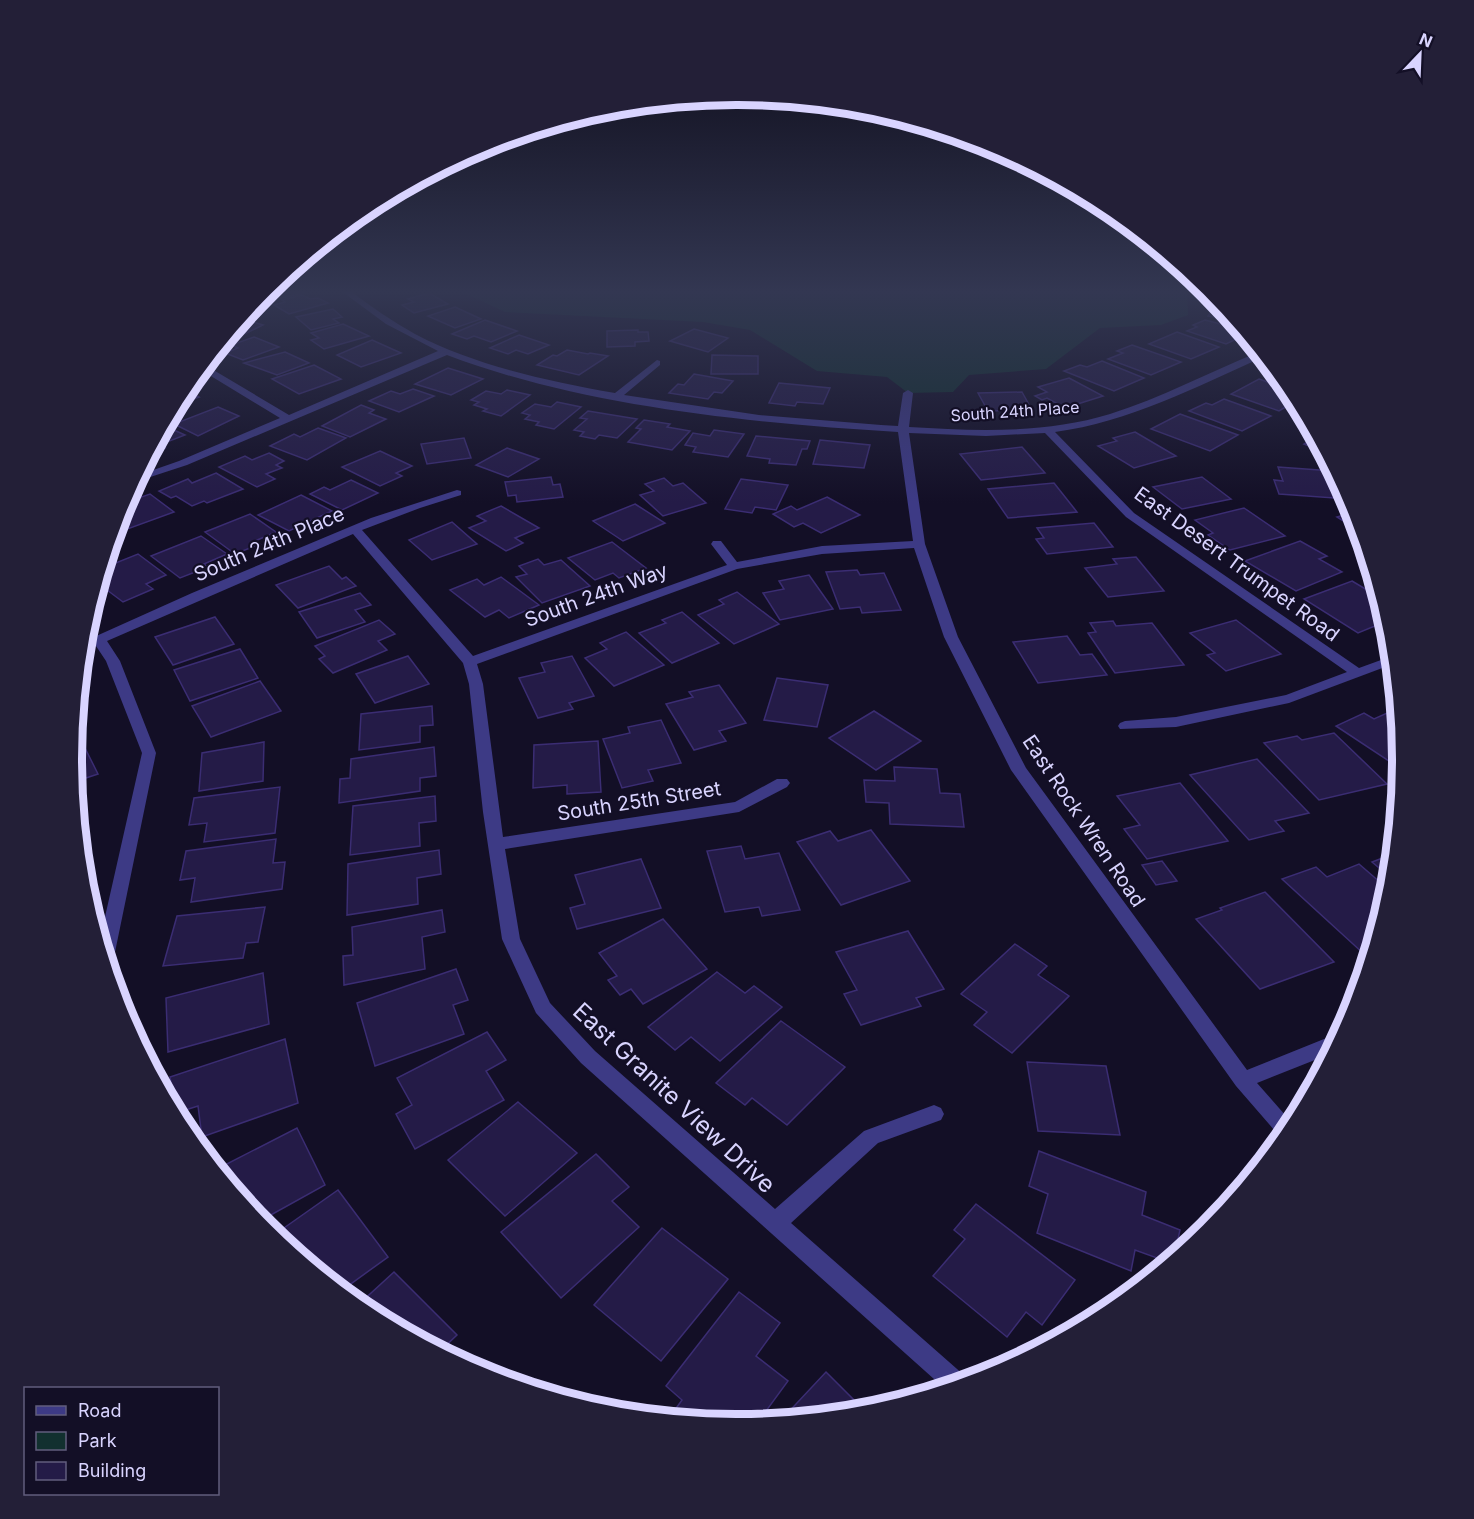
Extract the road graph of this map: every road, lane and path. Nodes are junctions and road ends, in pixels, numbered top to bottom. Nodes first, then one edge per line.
1 (423, 361) edge
2 (476, 361) edge
3 (1245, 361) edge
4 (657, 363) dead end
5 (210, 372) edge
6 (908, 393) dead end
7 (615, 398) junction
8 (287, 418) junction
9 (1047, 429) junction
10 (903, 430) junction
11 (148, 474) edge
12 (457, 493) dead end
13 (355, 529) junction
14 (717, 544) dead end
15 (919, 544) junction
16 (735, 566) junction
17 (470, 662) junction
18 (1384, 663) edge
19 (1359, 673) junction
20 (1125, 726) dead end
21 (782, 783) dead end
22 (496, 844) junction
23 (108, 941) edge
24 (1325, 1046) edge
25 (1243, 1080) junction
26 (934, 1114) dead end
27 (1280, 1124) edge
28 (775, 1223) junction
29 (950, 1378) edge

1 - 8 street
2 - 7 street, South 24th Place
3 - 9 street, South 24th Place
4 - 7 street
5 - 8 street
6 - 10 street, East Rock Wren Road
7 - 10 street, South 24th Place
8 - 11 street
9 - 10 street, South 24th Place
9 - 19 street, East Desert Trumpet Road
10 - 15 street, East Rock Wren Road
12 - 13 street, South 24th Place
13 - 17 street, East Granite View Drive
13 - 23 street, South 24th Place
14 - 16 street
15 - 16 street, South 24th Way
15 - 25 street, East Rock Wren Road
16 - 17 street, South 24th Way
17 - 22 street, East Granite View Drive
18 - 19 street
19 - 20 street
21 - 22 street, South 25th Street
22 - 28 street, East Granite View Drive
24 - 25 street
25 - 27 street, East Rock Wren Road
26 - 28 street
28 - 29 street, East Granite View Drive

